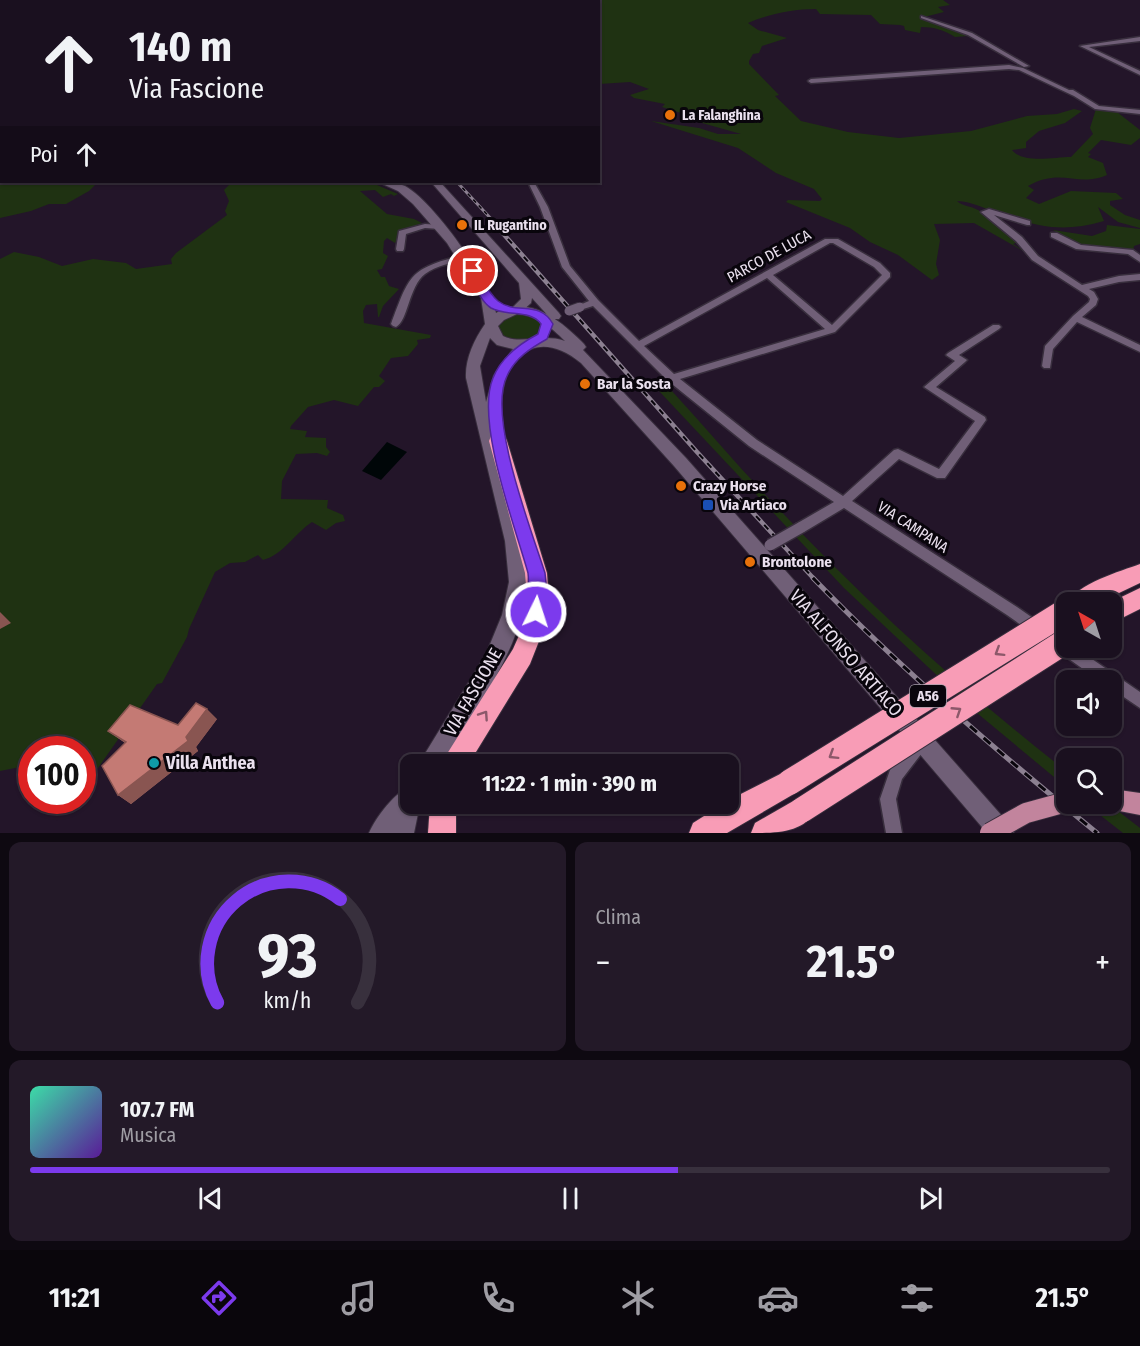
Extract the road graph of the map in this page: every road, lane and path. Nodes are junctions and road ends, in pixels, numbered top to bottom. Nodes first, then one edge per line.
1 (923, 17) dead end
2 (1140, 39) edge
3 (1140, 73) edge
4 (811, 81) dead end
5 (1074, 94) junction
6 (1140, 112) edge
7 (386, 183) edge
8 (436, 183) edge
9 (532, 183) edge
10 (1027, 223) dead end
11 (440, 227) junction
12 (1054, 235) dead end
13 (400, 249) dead end
14 (463, 258) junction
15 (1140, 259) edge
16 (767, 274) junction
17 (1140, 277) edge
18 (523, 282) junction
19 (1083, 287) junction
20 (487, 297) junction
21 (595, 302) junction
22 (514, 310) junction
23 (548, 318) junction
24 (1076, 318) junction
25 (396, 324) dead end
26 (492, 325) junction
27 (996, 327) dead end
28 (832, 330) junction
29 (531, 343) junction
30 (638, 345) junction
31 (1140, 349) edge
32 (476, 353) junction
33 (1047, 366) dead end
34 (593, 367) junction
35 (502, 372) junction
36 (671, 378) junction
37 (474, 380) junction
38 (498, 441) junction
39 (499, 474) junction
40 (844, 502) junction
41 (764, 548) junction
42 (1140, 573) edge
43 (1100, 592) edge
44 (1140, 598) edge
45 (1122, 608) edge
46 (1056, 616) edge
47 (1056, 647) edge
48 (1140, 701) edge
49 (922, 742) junction
50 (436, 754) edge
51 (460, 754) edge
52 (1122, 801) edge
53 (1056, 804) edge
54 (1140, 804) edge
55 (400, 811) edge
56 (407, 814) edge
57 (442, 814) edge
58 (381, 833) edge
59 (402, 833) edge
60 (442, 833) edge
61 (703, 833) edge
62 (765, 833) edge
63 (894, 833) edge
64 (990, 833) edge
65 (1002, 833) edge

1 - 5 street
2 - 3 street
4 - 5 street
5 - 6 street
7 - 11 main road
8 - 18 street
9 - 21 street, VIA CAMPANA
10 - 19 street
11 - 13 street
11 - 14 main road
12 - 15 street
14 - 20 main road
14 - 25 street
16 - 28 street
16 - 28 street, PARCO DE LUCA
16 - 30 street, PARCO DE LUCA
17 - 19 street
18 - 22 street
18 - 23 street
19 - 24 street
20 - 22 main road
20 - 26 main road
21 - 23 street, bridge
21 - 30 street, VIA CAMPANA
22 - 23 main road
22 - 26 main road
23 - 29 main road
23 - 34 main road
24 - 31 street
24 - 33 street
26 - 29 main road
26 - 32 main road, VIA FASCIONE
27 - 40 street
28 - 36 street, PARCO DE LUCA
29 - 34 main road
29 - 35 main road
30 - 36 street, VIA CAMPANA
32 - 35 main road
32 - 37 main road, VIA FASCIONE
34 - 41 main road, VIA ALFONSO ARTIACO
35 - 37 main road
35 - 38 main road, VIA FASCIONE
36 - 40 street, VIA CAMPANA
37 - 39 main road, VIA FASCIONE
38 - 39 main road, VIA FASCIONE
51 -> 38 highway
39 - 50 main road, VIA FASCIONE
40 - 41 street, bridge
40 - 48 street, VIA CAMPANA
41 - 49 main road, VIA ALFONSO ARTIACO
42 - 43 highway
44 - 45 highway
46 -> 61 highway, A56, bridge
62 -> 47 highway, A56, bridge
49 - 63 street
49 - 65 main road, VIA ALFONSO ARTIACO
52 - 54 main road
53 - 64 main road, bridge
55 - 58 main road
56 - 59 main road
57 - 60 highway

